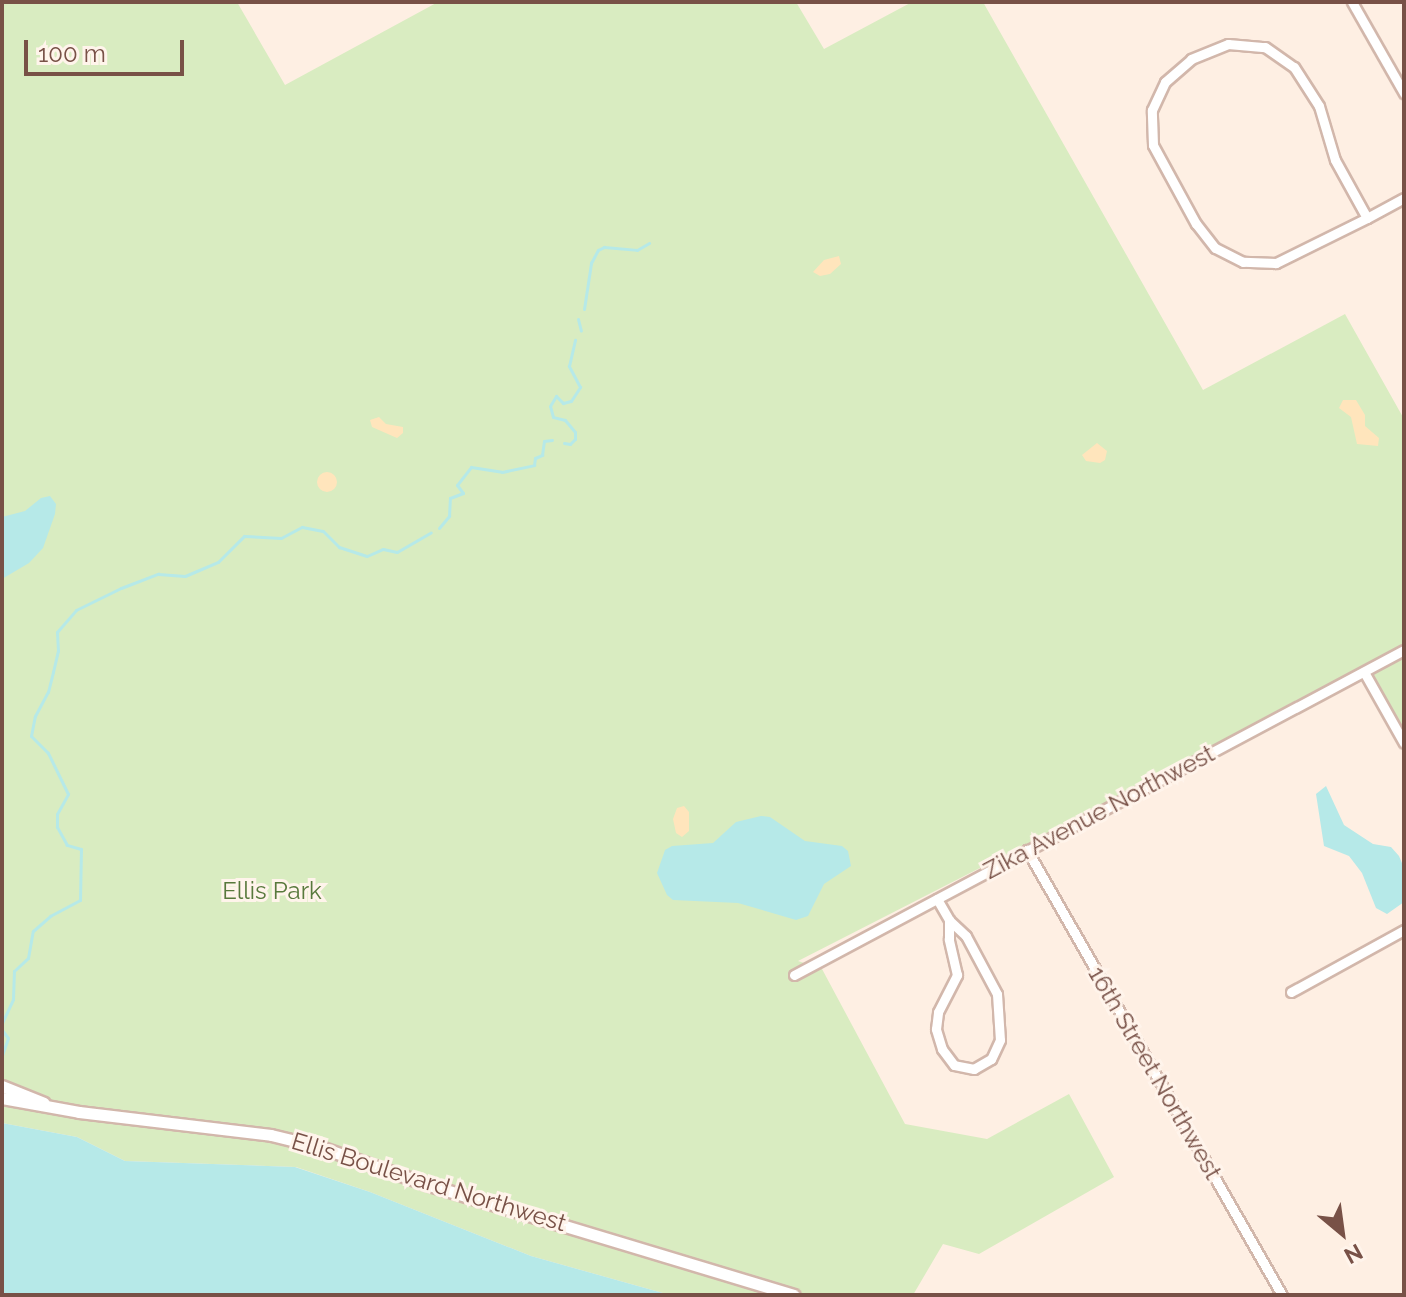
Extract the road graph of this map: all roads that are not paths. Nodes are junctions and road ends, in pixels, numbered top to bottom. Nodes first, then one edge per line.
1 (1352, 2) edge
2 (1404, 93) edge
3 (1404, 198) edge
4 (1367, 218) junction
5 (1404, 650) edge
6 (1364, 672) junction
7 (1404, 743) edge
8 (1027, 850) junction
9 (937, 899) junction
10 (949, 920) junction
11 (1404, 930) edge
12 (794, 975) dead end
13 (1291, 992) dead end
14 (2, 1086) edge
15 (2, 1098) edge
16 (55, 1108) junction
17 (794, 1295) edge
18 (1282, 1295) edge

1 - 2 street
3 - 4 street
4 - 4 street
5 - 6 street, Zika Avenue Northwest
6 - 7 street
6 - 8 street, Zika Avenue Northwest
8 - 9 street, Zika Avenue Northwest
8 - 18 street, 16th Street Northwest
9 - 10 street
9 - 12 street, Zika Avenue Northwest
10 - 10 street
11 - 13 street
14 - 16 street, Ellis Boulevard Northwest
15 - 16 street, Ellis Boulevard Northwest
16 - 17 street, Ellis Boulevard Northwest

